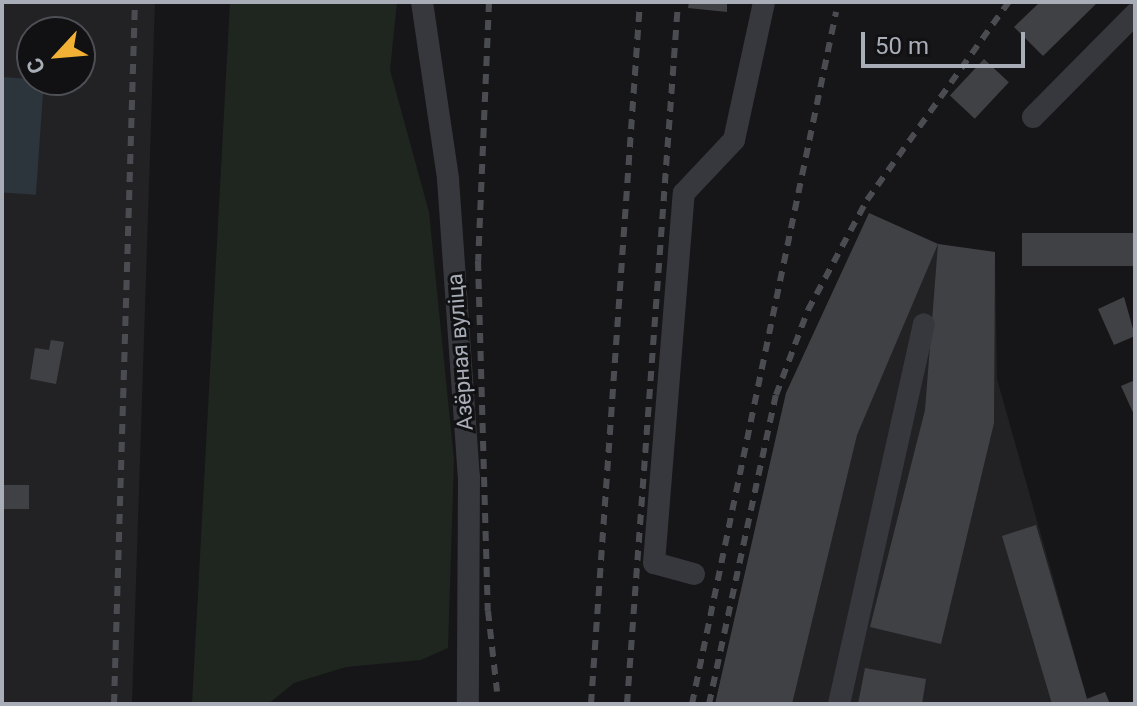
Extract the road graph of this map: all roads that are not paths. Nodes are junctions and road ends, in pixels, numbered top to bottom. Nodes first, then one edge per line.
1 (422, 2) edge
2 (764, 2) edge
3 (1135, 14) edge
4 (1033, 117) dead end
5 (924, 324) dead end
6 (694, 574) dead end
7 (468, 704) edge
8 (839, 704) edge

1 - 7 street, Азёрная вуліца
2 - 6 street
3 - 4 street
5 - 8 street

